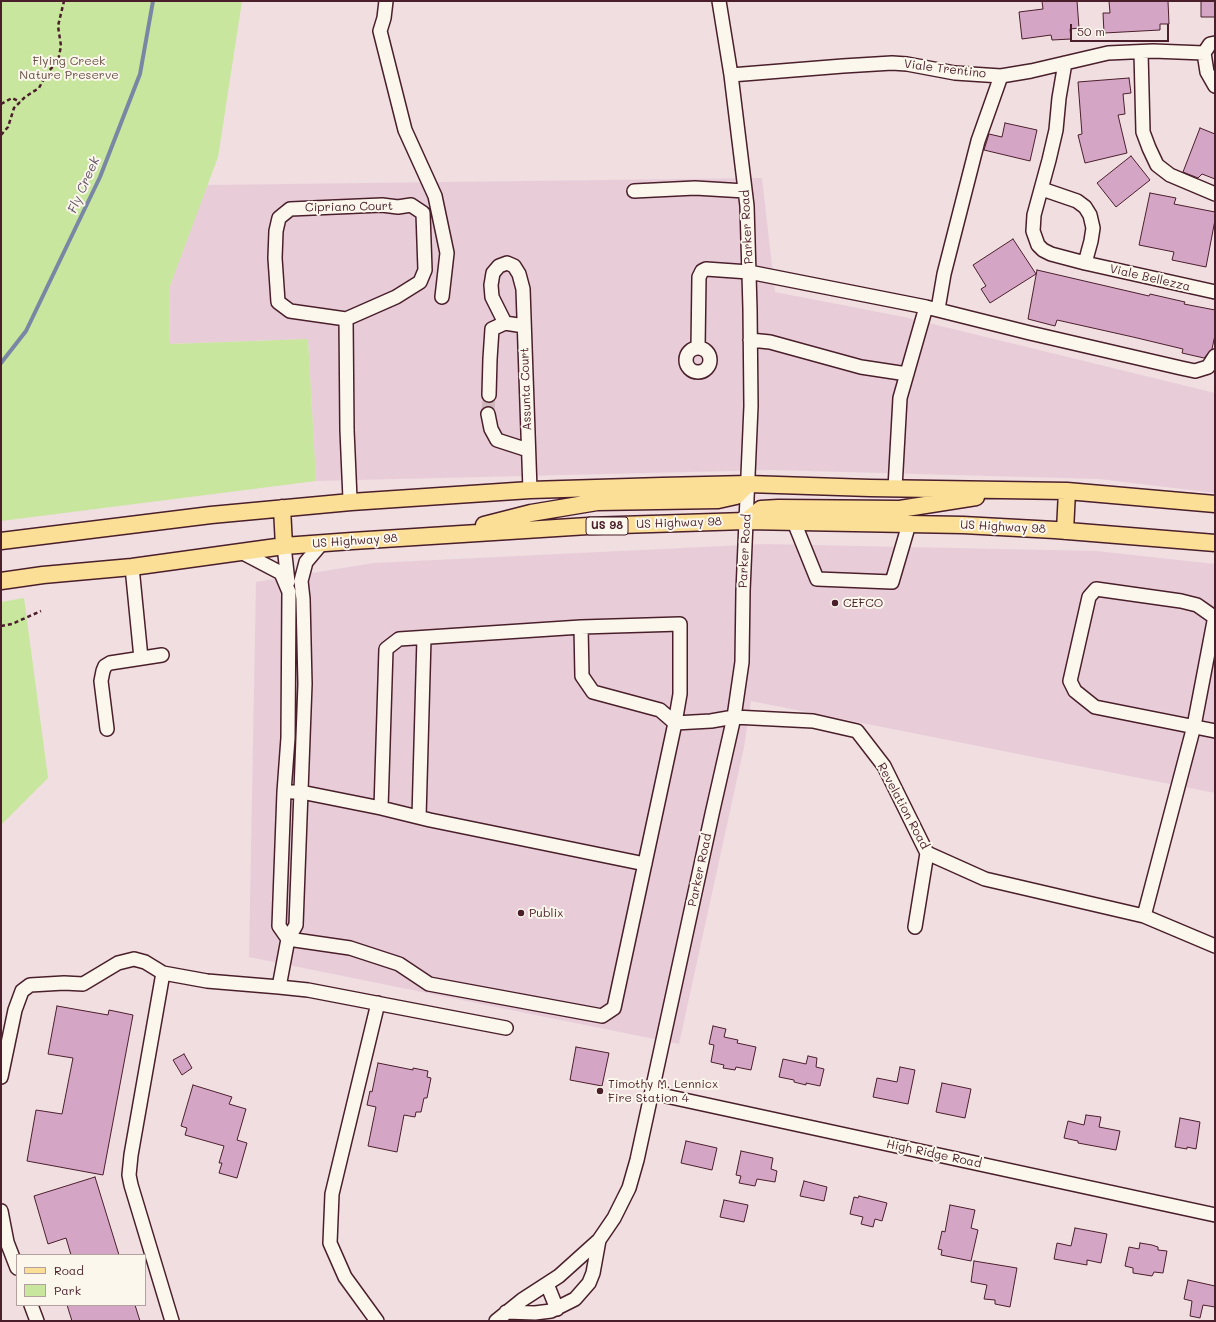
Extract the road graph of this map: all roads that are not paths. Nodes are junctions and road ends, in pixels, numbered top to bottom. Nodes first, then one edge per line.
1 (386, 1) edge
2 (719, 1) edge
3 (1215, 43) edge
4 (1142, 52) junction
5 (1204, 53) junction
6 (1065, 63) junction
7 (731, 75) junction
8 (1001, 76) junction
9 (1215, 86) edge
10 (1042, 189) junction
11 (634, 191) dead end
12 (746, 191) junction
13 (1215, 194) edge
14 (1085, 263) junction
15 (749, 272) junction
16 (1215, 292) edge
17 (442, 297) dead end
18 (932, 308) junction
19 (346, 319) junction
20 (505, 323) junction
21 (524, 326) junction
22 (750, 340) junction
23 (698, 348) dead end
24 (1215, 356) edge
25 (907, 374) junction
26 (489, 395) tunnel mouth
27 (488, 414) tunnel mouth
28 (528, 450) junction
29 (748, 484) junction
30 (895, 488) junction
31 (530, 490) junction
32 (1019, 490) junction
33 (1067, 491) junction
34 (351, 502) junction
35 (1215, 504) edge
36 (282, 508) junction
37 (746, 521) junction
38 (794, 522) junction
39 (909, 524) junction
40 (1065, 531) junction
41 (452, 534) junction
42 (1, 541) edge
43 (322, 543) junction
44 (1215, 543) edge
45 (284, 546) junction
46 (241, 552) junction
47 (132, 567) junction
48 (1, 581) edge
49 (289, 592) junction
50 (1215, 616) edge
51 (581, 627) junction
52 (424, 638) junction
53 (162, 655) dead end
54 (141, 658) junction
55 (734, 717) junction
56 (675, 723) junction
57 (1194, 726) junction
58 (107, 729) dead end
59 (1215, 731) edge
60 (284, 792) junction
61 (301, 792) junction
62 (381, 808) junction
63 (419, 818) junction
64 (927, 853) junction
65 (645, 864) junction
66 (1144, 916) junction
67 (915, 927) dead end
68 (288, 939) junction
69 (1215, 946) edge
70 (163, 973) junction
71 (279, 986) junction
72 (378, 1003) junction
73 (506, 1028) dead end
74 (1, 1077) edge
75 (652, 1093) junction
76 (1, 1211) edge
77 (1215, 1215) edge
78 (599, 1240) junction
79 (16, 1265) edge
80 (547, 1284) junction
81 (31, 1306) edge
82 (557, 1309) junction
83 (501, 1317) edge
84 (37, 1321) edge
85 (172, 1321) edge
86 (377, 1321) edge

1 - 17 street
2 - 7 street, Parker Road
3 - 5 street
4 - 5 street, Viale Trentino
4 - 6 street, Viale Trentino
4 - 13 street
5 - 9 street
6 - 8 street, Viale Trentino
6 - 10 street, Viale Bellezza
7 - 8 street, Viale Trentino
7 - 12 street, Parker Road
8 - 18 street
10 - 14 street
10 - 14 street, Viale Bellezza
11 - 12 street
12 - 15 street, Parker Road
14 - 16 street, Viale Bellezza
15 - 18 street
15 - 22 street, Parker Road
15 - 23 street
18 - 24 street
18 - 25 street
19 - 19 street, Cipriano Court
19 - 34 street
20 - 21 street
20 - 21 street, Assunta Court
20 - 26 street
21 - 28 street, Assunta Court
22 - 25 street
22 - 29 street, Parker Road
25 - 30 street
27 - 28 street
28 - 31 street, Assunta Court
29 - 30 main road
29 - 31 main road
29 - 37 street, Parker Road
29 - 41 main road
30 - 32 main road
31 - 34 main road
32 - 33 main road
32 - 37 main road
33 - 35 main road
33 - 40 main road
34 - 36 main road
36 - 42 main road
36 - 45 main road
37 - 38 main road, US Highway 98 / US 98
37 - 41 main road, US Highway 98 / US 98
37 - 55 street, Parker Road
38 - 39 main road, US Highway 98 / US 98
38 - 39 street
39 - 40 main road, US Highway 98 / US 98
40 - 44 main road, US Highway 98 / US 98
41 - 43 main road, US Highway 98 / US 98
43 - 45 main road, US Highway 98 / US 98
43 - 61 street
45 - 46 main road, US Highway 98 / US 98
45 - 49 street
46 - 47 main road, US Highway 98 / US 98
46 - 49 street
47 - 48 main road, US Highway 98 / US 98
47 - 54 street
49 - 60 street
50 - 57 street
50 - 57 street
51 - 52 street
51 - 56 street
51 - 56 street
52 - 62 street
52 - 63 street
53 - 54 street
54 - 58 street
55 - 56 street, Revelation Road
55 - 64 street, Revelation Road
55 - 75 street, Parker Road
56 - 65 street
57 - 59 street
57 - 66 street
60 - 61 street
60 - 68 street
61 - 62 street
61 - 68 street
62 - 63 street
63 - 65 street
64 - 66 street, Revelation Road
64 - 67 street
65 - 68 street
66 - 69 street, Revelation Road
68 - 71 street
70 - 71 street
70 - 74 street
70 - 85 street
71 - 72 street
72 - 73 street
72 - 86 street
75 - 77 street, High Ridge Road
75 - 78 street, Parker Road
76 - 79 street
78 - 80 street
78 - 82 street
80 - 82 street
80 - 83 street
81 - 84 street
82 - 83 street

